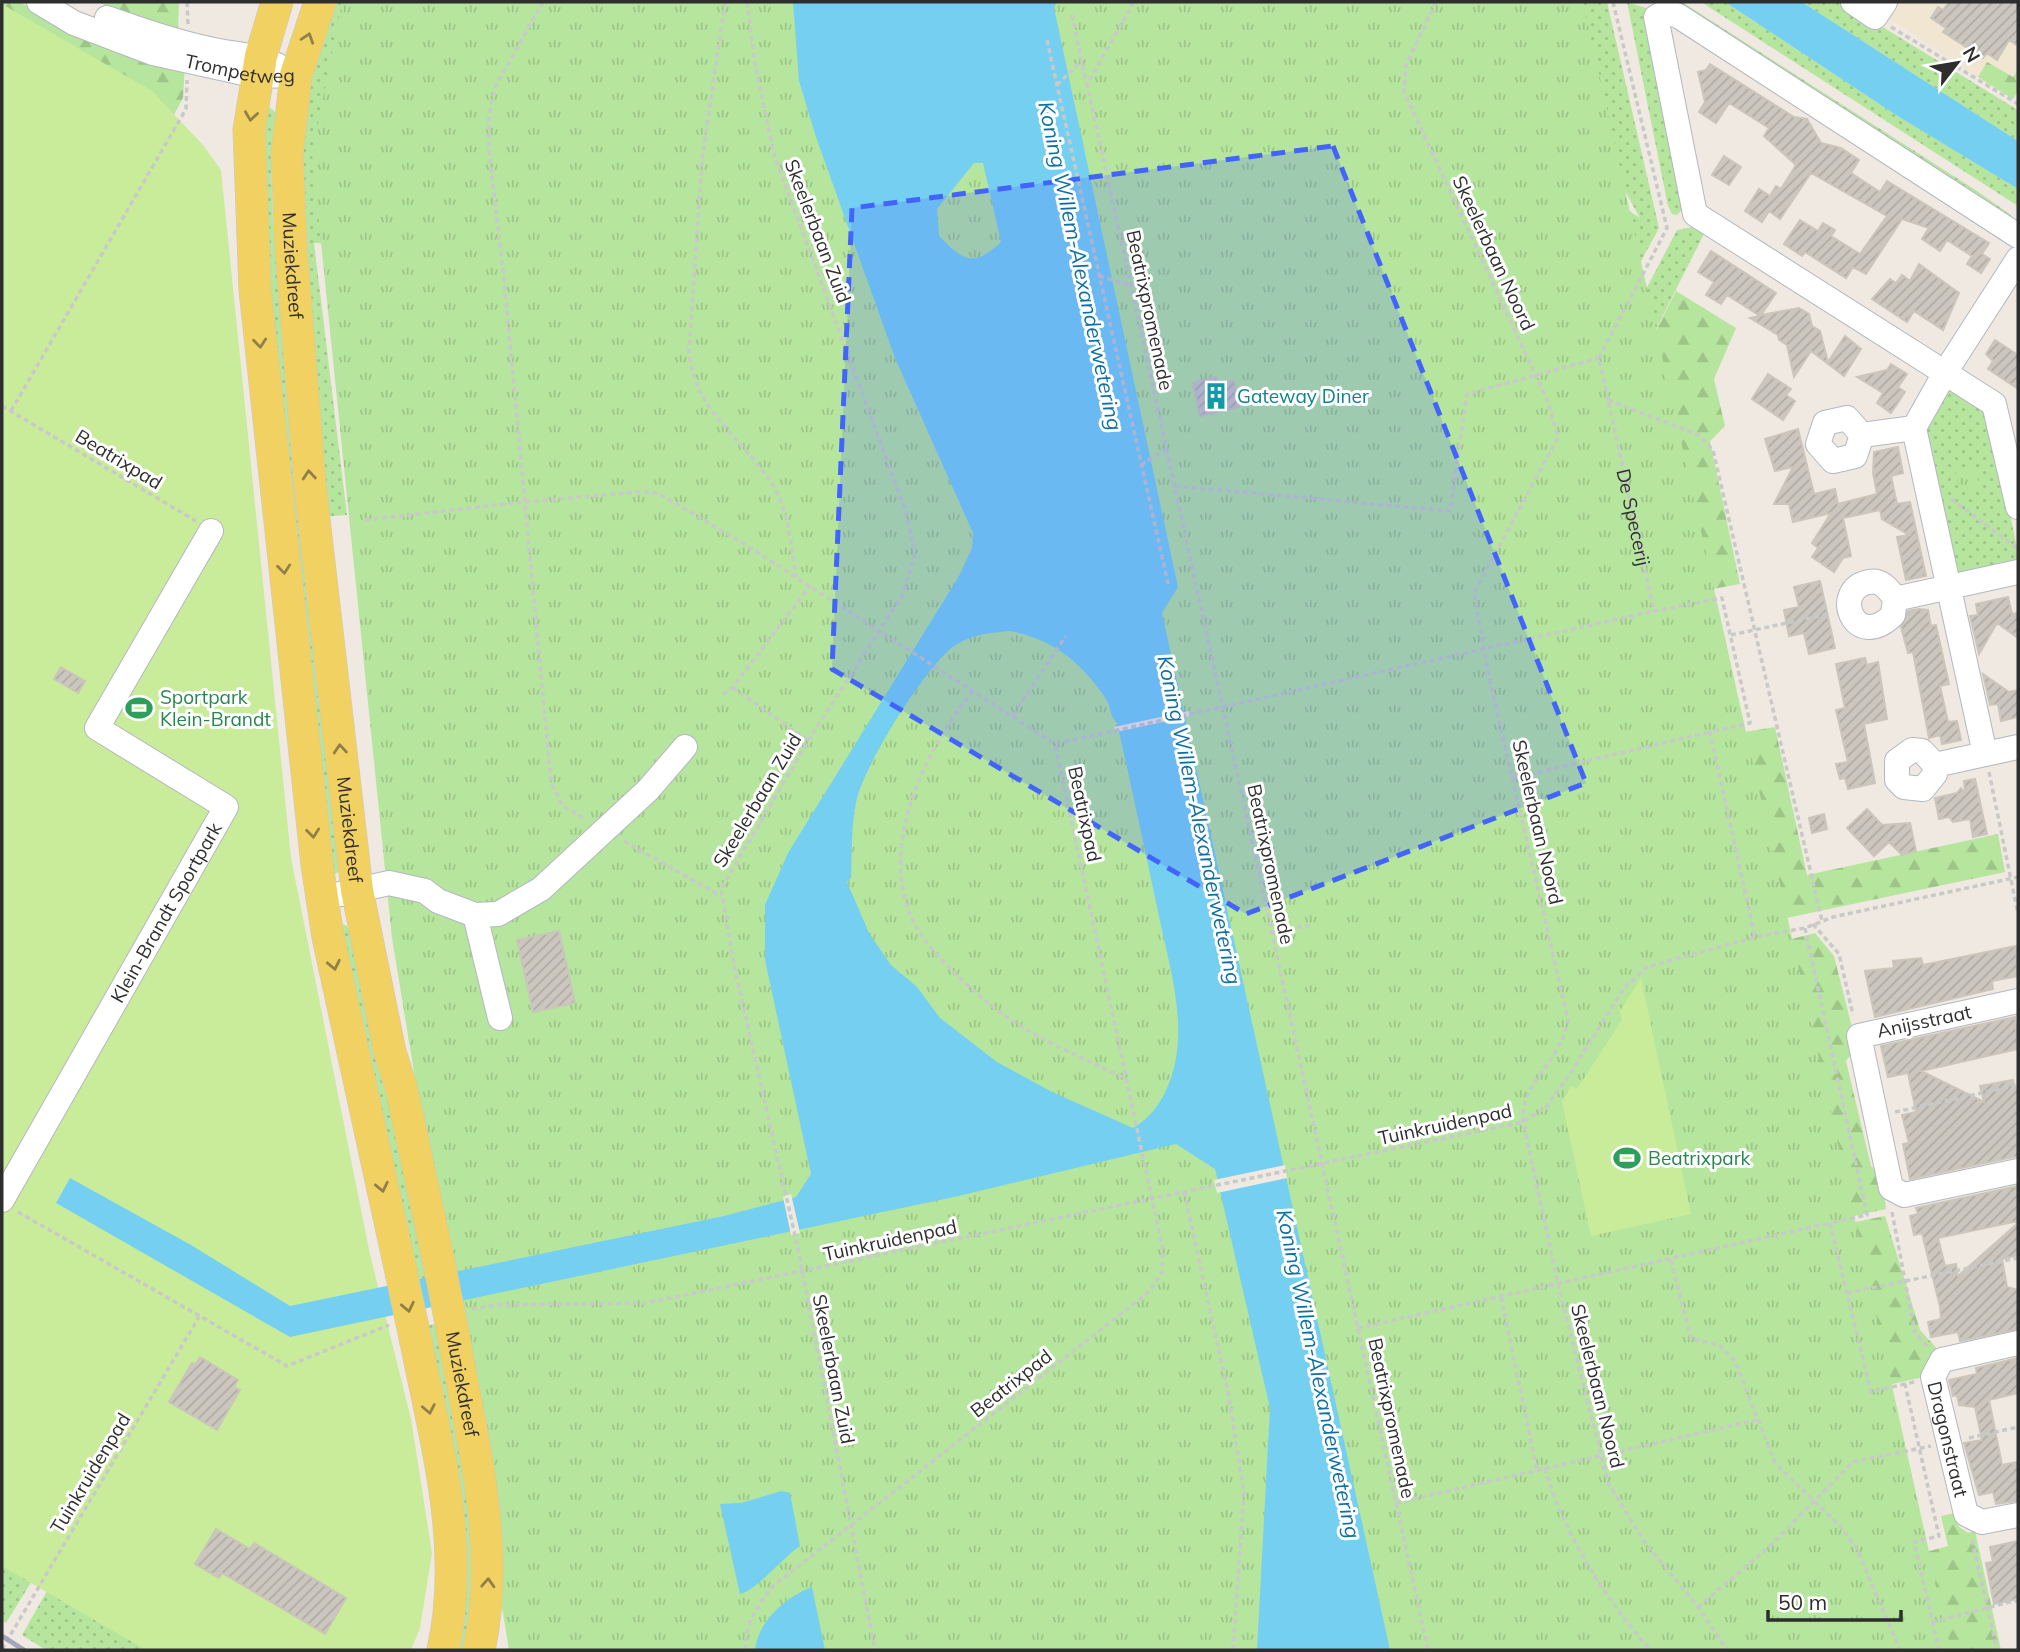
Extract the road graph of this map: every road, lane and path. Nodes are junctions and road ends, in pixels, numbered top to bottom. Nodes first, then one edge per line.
1 (39, 2) edge
2 (69, 2) edge
3 (187, 2) edge
4 (277, 2) edge
5 (320, 2) edge
6 (543, 2) edge
7 (724, 2) edge
8 (747, 2) edge
9 (1134, 2) edge
10 (1436, 2) edge
11 (1614, 2) edge
12 (1853, 2) edge
13 (1880, 9) edge
14 (1072, 15) dead end
15 (1047, 40) dead end
16 (188, 52) junction
17 (1082, 60) junction
18 (259, 66) junction
19 (296, 75) junction
20 (1087, 84) junction
21 (1057, 85) junction
22 (2018, 104) edge
23 (2018, 236) edge
24 (2018, 259) edge
25 (1099, 276) junction
26 (1129, 285) junction
27 (1599, 358) junction
28 (1946, 371) junction
29 (1537, 377) junction
30 (1608, 400) junction
31 (2, 406) edge
32 (11, 411) junction
33 (1913, 428) junction
34 (1862, 435) dead end
35 (1166, 449) junction
36 (1141, 465) junction
37 (1175, 486) junction
38 (1928, 493) junction
39 (523, 502) junction
40 (2018, 507) edge
41 (365, 520) dead end
42 (211, 531) joint
43 (2018, 549) edge
44 (2018, 572) edge
45 (796, 577) junction
46 (810, 586) junction
47 (1949, 587) junction
48 (1169, 588) dead end
49 (1849, 610) joint
50 (1654, 611) junction
51 (1753, 630) junction
52 (880, 631) junction
53 (1730, 635) junction
54 (1066, 636) dead end
55 (1484, 649) junction
56 (732, 688) junction
57 (973, 691) junction
58 (723, 694) dead end
59 (1223, 706) junction
60 (1013, 715) junction
61 (1710, 732) junction
62 (809, 741) junction
63 (1055, 744) junction
64 (685, 747) dead end
65 (2018, 747) edge
66 (1985, 754) junction
67 (1935, 765) dead end
68 (1513, 778) junction
69 (605, 830) junction
70 (2018, 877) edge
71 (2011, 879) junction
72 (357, 890) junction
73 (722, 896) junction
74 (322, 898) junction
75 (2018, 914) edge
76 (475, 915) junction
77 (1822, 921) junction
78 (1813, 924) junction
79 (1309, 925) dead end
80 (1805, 928) junction
81 (1272, 933) junction
82 (1755, 937) junction
83 (2018, 1001) edge
84 (500, 1018) dead end
85 (1859, 1036) junction
86 (1128, 1080) junction
87 (2018, 1085) edge
88 (1876, 1116) junction
89 (1522, 1122) junction
90 (1321, 1163) junction
91 (2018, 1171) edge
92 (1891, 1188) junction
93 (1184, 1192) junction
94 (1863, 1193) junction
95 (1153, 1198) junction
96 (2, 1200) edge
97 (1830, 1223) junction
98 (2018, 1258) edge
99 (1671, 1261) junction
100 (801, 1273) junction
101 (1904, 1283) junction
102 (1558, 1284) junction
103 (1847, 1293) junction
104 (1501, 1297) junction
105 (200, 1316) dead end
106 (1358, 1328) junction
107 (2018, 1343) edge
108 (1938, 1369) junction
109 (1905, 1384) junction
110 (1756, 1420) junction
111 (2018, 1427) edge
112 (1948, 1442) junction
113 (1919, 1448) junction
114 (1599, 1456) junction
115 (1545, 1468) junction
116 (1537, 1470) junction
117 (1815, 1500) junction
118 (1396, 1503) junction
119 (1966, 1514) junction
120 (2018, 1514) edge
121 (851, 1528) junction
122 (2018, 1600) edge
123 (1987, 1606) junction
124 (1698, 1608) junction
125 (1932, 1622) junction
126 (3, 1646) edge
127 (443, 1650) edge
128 (479, 1650) edge
129 (746, 1650) edge
130 (875, 1650) edge
131 (1233, 1650) edge
132 (1428, 1650) edge
133 (1650, 1650) edge
134 (1727, 1650) edge
135 (1899, 1650) edge
136 (1939, 1650) edge
137 (1997, 1650) edge

1 - 16 street, Trompetweg
2 - 16 street, Trompetweg
3 - 16 path
4 - 18 main road, Muziekdreef
19 -> 5 main road, Muziekdreef
6 - 39 path
7 - 45 path
8 - 52 path, Skeelerbaan Zuid
9 - 20 path
10 - 29 path, Skeelerbaan Noord
11 - 27 path
12 - 13 street
13 - 22 path
14 - 17 path, Beatrixpromenade
15 - 21 path
16 - 18 street, Trompetweg
16 - 32 path
17 - 20 path, Beatrixpromenade
17 - 21 path
18 - 19 street, Trompetweg
18 -> 74 main road, Muziekdreef
72 -> 19 main road, Muziekdreef
20 - 26 path, Beatrixpromenade
21 - 25 path
23 - 28 street
24 - 28 street
25 - 26 path
25 - 36 path
26 - 35 path, Beatrixpromenade
27 - 29 path
27 - 30 path, De Specerij
28 - 33 street
28 - 40 street
29 - 37 path
29 - 55 path, Skeelerbaan Noord
30 - 50 path, De Specerij
30 - 51 path
31 - 32 path, Beatrixpad
32 - 42 path, Beatrixpad
33 - 34 street
33 - 38 street
35 - 36 path
35 - 37 path, Beatrixpromenade
36 - 48 path
37 - 59 path, Beatrixpromenade
38 - 43 path
38 - 47 street
39 - 41 path
39 - 45 path
39 - 69 path
42 - 96 street, Klein-Brandt Sportpark
44 - 47 street
45 - 46 path
46 - 52 path
46 - 56 path
47 - 49 street
47 - 66 street
49 - 51 path
50 - 53 path
50 - 55 path, Beatrixpad
51 - 53 path
51 - 77 path
52 - 57 path
52 - 62 path, Skeelerbaan Zuid
53 - 61 path
54 - 60 path
55 - 59 path, Beatrixpad
55 - 68 path, Skeelerbaan Noord
56 - 58 path
56 - 62 path
57 - 60 path
57 - 86 path
59 - 63 path, Beatrixpad
59 - 81 path, Beatrixpromenade
60 - 63 path
61 - 68 path
61 - 82 path
62 - 73 path, Skeelerbaan Zuid
63 - 86 path, Beatrixpad
64 - 69 street
65 - 66 street
66 - 67 street
66 - 71 path
68 - 89 path, Skeelerbaan Noord
69 - 73 path
69 - 76 street
70 - 71 path, Tuinkruidenpad
71 - 75 path
71 - 77 path, Tuinkruidenpad
72 - 74 street
72 - 76 street
128 -> 72 main road, Muziekdreef, bridge
73 - 100 path, Skeelerbaan Zuid
74 -> 127 main road, Muziekdreef, bridge
76 - 84 street
77 - 78 path, Tuinkruidenpad
78 - 80 path, Tuinkruidenpad
78 - 85 path
79 - 81 path
80 - 82 path, Tuinkruidenpad
80 - 94 path
81 - 90 path, Beatrixpromenade
82 - 89 path, Tuinkruidenpad
83 - 85 street, Anijsstraat
85 - 88 street, Anijsstraat
86 - 95 path, Beatrixpad
87 - 88 path
88 - 92 street, Anijsstraat
89 - 90 path, Tuinkruidenpad
89 - 102 path, Skeelerbaan Noord
90 - 93 path, Tuinkruidenpad
90 - 106 path, Beatrixpromenade
91 - 92 street
92 - 94 path
92 - 101 path
93 - 95 path, Tuinkruidenpad
93 - 131 path
94 - 97 path
95 - 100 path, Tuinkruidenpad
95 - 121 path, Beatrixpad
97 - 99 path
97 - 103 path
98 - 101 path
99 - 102 path
99 - 110 path
100 - 121 path, Skeelerbaan Zuid
101 - 103 path
101 - 108 path
102 - 104 path
102 - 114 path, Skeelerbaan Noord
103 - 109 path
104 - 106 path
104 - 116 path
105 - 126 path, Tuinkruidenpad
106 - 118 path, Beatrixpromenade
107 - 108 street, Dragonstraat
108 - 109 path
108 - 112 street, Dragonstraat
109 - 113 path
110 - 114 path
110 - 117 path
111 - 112 path
112 - 113 path
112 - 119 street, Dragonstraat
113 - 117 path
113 - 125 path
114 - 115 path
114 - 124 path, Skeelerbaan Noord
115 - 116 path
115 - 133 path
116 - 118 path
117 - 124 path
117 - 135 path
118 - 132 path, Beatrixpromenade
119 - 120 street
119 - 123 path
121 - 129 path, Beatrixpad
121 - 130 path, Skeelerbaan Zuid
122 - 123 path
123 - 125 path
123 - 137 path
124 - 134 path, Skeelerbaan Noord
125 - 136 path

